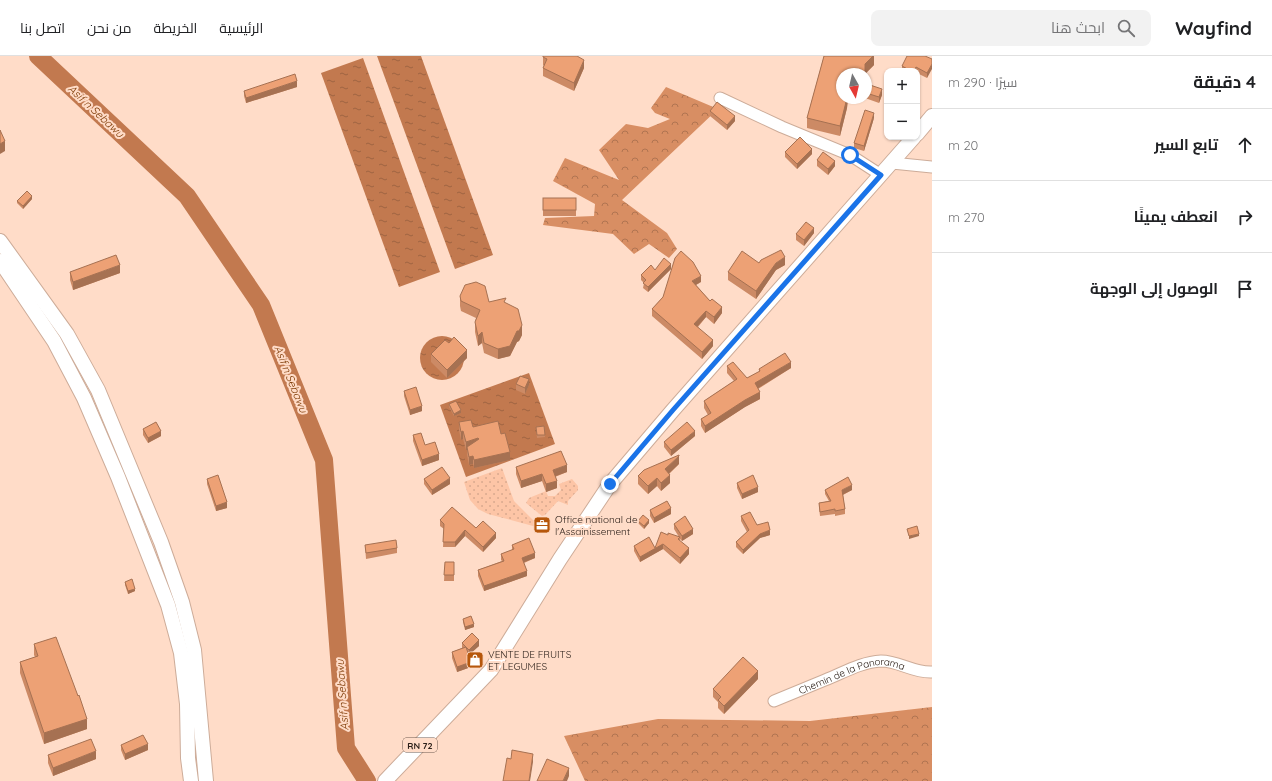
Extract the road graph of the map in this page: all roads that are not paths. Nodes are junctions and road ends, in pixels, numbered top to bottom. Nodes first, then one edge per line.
1 (720, 98) dead end
2 (932, 116) edge
3 (920, 130) edge
4 (911, 140) edge
5 (892, 163) junction
6 (932, 167) edge
7 (881, 175) junction
8 (0, 241) edge
9 (0, 261) edge
10 (932, 672) edge
11 (774, 701) dead end
12 (191, 781) edge
13 (206, 781) edge
14 (385, 781) edge

1 - 7 street
2 - 3 main road
4 - 5 main road, RN 72
5 - 6 street
5 - 7 main road, RN 72
7 - 14 main road, RN 72
8 - 13 main road
9 - 12 main road
10 - 11 street, Chemin de la Panorama

